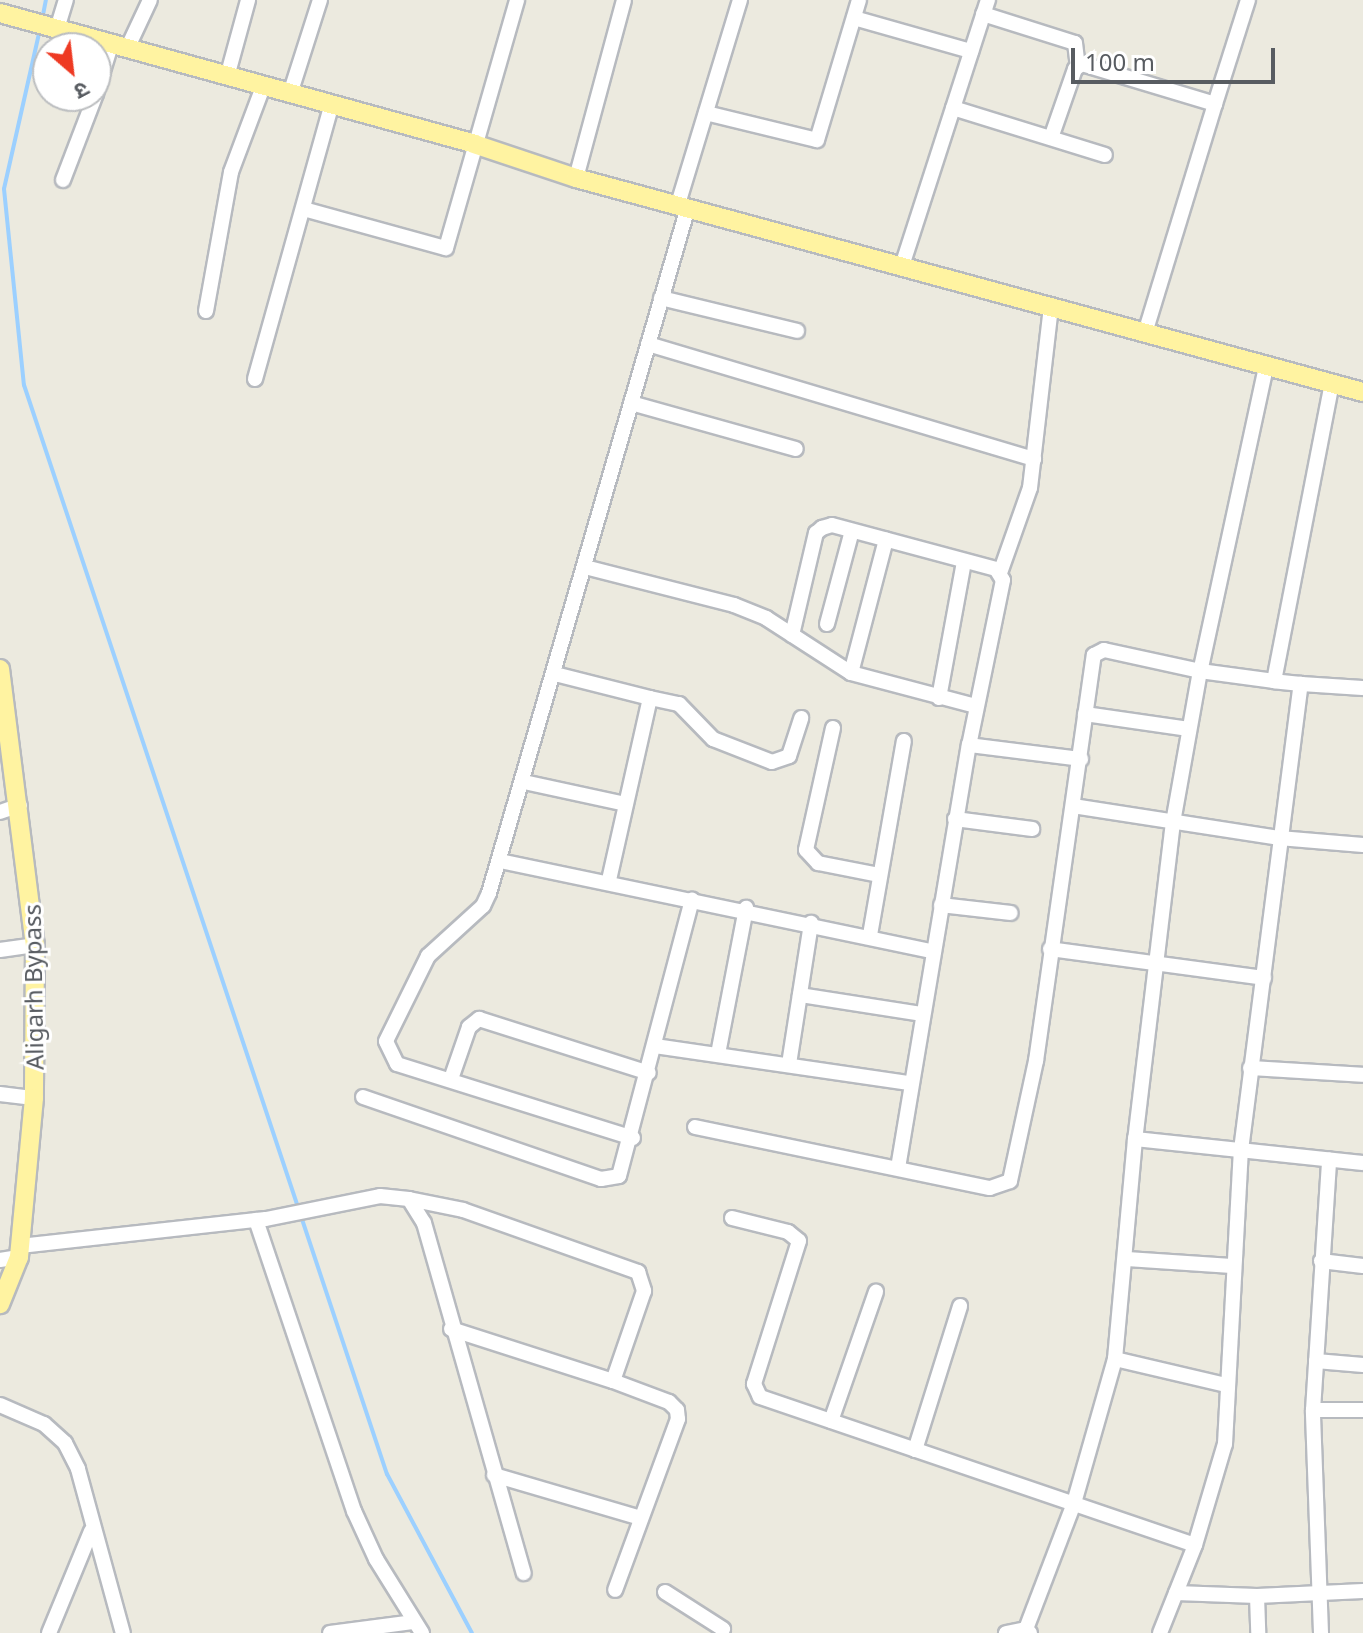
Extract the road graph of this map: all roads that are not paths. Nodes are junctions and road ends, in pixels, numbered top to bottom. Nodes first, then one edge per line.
1 (66, 0) edge
2 (150, 0) edge
3 (248, 0) edge
4 (320, 0) edge
5 (517, 0) edge
6 (624, 0) edge
7 (740, 0) edge
8 (859, 0) edge
9 (1248, 0) edge
10 (986, 7) edge
11 (0, 13) edge
12 (854, 18) junction
13 (51, 28) junction
14 (119, 47) junction
15 (971, 51) junction
16 (112, 62) edge
17 (1078, 66) junction
18 (227, 77) junction
19 (263, 87) junction
20 (290, 94) junction
21 (1215, 104) junction
22 (331, 107) junction
23 (953, 108) junction
24 (89, 112) edge
25 (706, 113) junction
26 (1051, 138) junction
27 (474, 144) junction
28 (1105, 155) dead end
29 (576, 178) junction
30 (63, 180) dead end
31 (683, 205) junction
32 (304, 209) junction
33 (902, 266) junction
34 (661, 298) junction
35 (1051, 307) junction
36 (206, 311) dead end
37 (797, 331) dead end
38 (1145, 333) junction
39 (648, 344) junction
40 (1266, 367) junction
41 (255, 379) dead end
42 (1332, 383) junction
43 (1363, 392) edge
44 (631, 403) junction
45 (796, 449) dead end
46 (1034, 459) junction
47 (852, 531) junction
48 (886, 540) junction
49 (964, 562) junction
50 (585, 567) junction
51 (1000, 573) junction
52 (827, 624) dead end
53 (792, 635) junction
54 (0, 669) edge
55 (1200, 671) junction
56 (851, 673) junction
57 (555, 674) junction
58 (1274, 681) junction
59 (1301, 684) junction
60 (1363, 688) edge
61 (650, 698) junction
62 (939, 698) junction
63 (976, 706) junction
64 (1085, 714) junction
65 (801, 718) dead end
66 (833, 728) dead end
67 (1189, 729) junction
68 (904, 741) dead end
69 (969, 745) junction
70 (1081, 759) junction
71 (524, 782) junction
72 (626, 804) junction
73 (20, 805) junction
74 (1073, 806) junction
75 (0, 812) edge
76 (955, 819) junction
77 (1173, 822) junction
78 (1032, 829) dead end
79 (1279, 838) junction
80 (1363, 845) edge
81 (500, 861) junction
82 (880, 875) junction
83 (609, 880) junction
84 (692, 899) junction
85 (941, 905) junction
86 (746, 908) junction
87 (1011, 913) dead end
88 (811, 923) junction
89 (870, 935) junction
90 (35, 945) junction
91 (1050, 949) junction
92 (0, 950) edge
93 (931, 951) junction
94 (1155, 965) junction
95 (1264, 978) junction
96 (800, 995) junction
97 (921, 1014) junction
98 (655, 1046) junction
99 (718, 1054) junction
100 (789, 1064) junction
101 (1250, 1068) junction
102 (649, 1073) junction
103 (1363, 1075) edge
104 (451, 1079) junction
105 (909, 1083) junction
106 (0, 1094) edge
107 (363, 1097) dead end
108 (34, 1098) junction
109 (695, 1127) dead end
110 (633, 1138) junction
111 (1135, 1139) junction
112 (1241, 1150) junction
113 (1329, 1160) junction
114 (1363, 1163) edge
115 (898, 1168) junction
116 (409, 1199) junction
117 (732, 1218) dead end
118 (261, 1219) junction
119 (13, 1255) edge
120 (1127, 1259) junction
121 (1321, 1261) junction
122 (1232, 1266) junction
123 (1363, 1266) edge
124 (876, 1292) dead end
125 (0, 1304) edge
126 (960, 1306) dead end
127 (451, 1329) junction
128 (1115, 1359) junction
129 (1316, 1361) junction
130 (1363, 1365) edge
131 (613, 1381) junction
132 (1226, 1385) junction
133 (0, 1405) edge
134 (1313, 1410) junction
135 (1363, 1410) edge
136 (831, 1421) junction
137 (915, 1450) junction
138 (494, 1475) junction
139 (1074, 1503) junction
140 (641, 1518) junction
141 (91, 1531) junction
142 (1195, 1545) junction
143 (524, 1573) dead end
144 (615, 1590) dead end
145 (1363, 1591) edge
146 (665, 1592) dead end
147 (1176, 1593) junction
148 (1321, 1594) junction
149 (1257, 1596) junction
150 (418, 1627) edge
151 (1028, 1631) edge
152 (724, 1632) edge
153 (49, 1633) edge
154 (123, 1633) edge
155 (330, 1633) edge
156 (1006, 1633) edge
157 (1160, 1633) edge
158 (1258, 1633) edge
159 (1321, 1633) edge

1 - 13 street
2 - 14 street
3 - 18 street
4 - 20 street
5 - 27 street
6 - 29 street
7 - 25 street
8 - 12 street
9 - 21 street
10 - 15 street
10 - 17 street
11 - 13 main road
12 - 15 street
12 - 25 street
13 - 14 main road
14 - 16 street
14 - 18 main road
15 - 23 street
17 - 21 street
17 - 26 street
18 - 19 main road
19 - 20 main road
19 - 36 street
20 - 22 main road
21 - 38 street
22 - 27 main road
22 - 32 street
23 - 26 street
23 - 33 street
24 - 30 street
25 - 31 street
26 - 28 street
27 - 29 main road
27 - 32 street
29 - 31 main road
31 - 33 main road
31 - 34 street
32 - 41 street
33 - 35 main road
34 - 37 street
34 - 39 street
35 - 38 main road
35 - 46 street
38 - 40 main road
39 - 44 street
39 - 46 street
40 - 42 main road
40 - 55 street
42 - 43 main road
42 - 58 street
44 - 45 street
44 - 50 street
46 - 51 street
47 - 48 street
47 - 52 street
47 - 53 street
48 - 49 street
48 - 56 street
49 - 51 street
49 - 62 street
50 - 53 street
50 - 57 street
51 - 63 street
53 - 56 street
54 - 73 main road, Aligarh Bypass
55 - 58 street
55 - 64 street
55 - 67 street
56 - 62 street
57 - 61 street
57 - 71 street
58 - 59 street
59 - 60 street
59 - 79 street
61 - 65 street
61 - 72 street
62 - 63 street
63 - 69 street
64 - 67 street
64 - 70 street
66 - 82 street
67 - 77 street
68 - 82 street
69 - 70 street
69 - 76 street
70 - 74 street
71 - 72 street
71 - 81 street
72 - 83 street
73 - 75 street
73 - 90 main road, Aligarh Bypass
74 - 77 street
74 - 91 street
76 - 78 street
76 - 85 street
77 - 79 street
77 - 94 street
79 - 80 street
79 - 95 street
81 - 83 street
81 - 104 street
82 - 89 street
83 - 84 street
84 - 86 street
84 - 98 street
85 - 87 street
85 - 93 street
86 - 88 street
86 - 99 street
88 - 89 street
88 - 96 street
89 - 93 street
90 - 92 street
90 - 108 main road, Aligarh Bypass
91 - 94 street
91 - 115 street
93 - 97 street
94 - 95 street
94 - 111 street
95 - 101 street
96 - 97 street
96 - 100 street
97 - 105 street
98 - 99 street
98 - 102 street
99 - 100 street
100 - 105 street
101 - 103 street
101 - 112 street
102 - 104 street
102 - 110 street
104 - 110 street
105 - 115 street
106 - 108 street
107 - 110 street
108 - 119 main road, Aligarh Bypass
109 - 115 street
111 - 112 street
111 - 120 street
112 - 113 street
112 - 122 street
113 - 114 street
113 - 121 street
116 - 118 street
116 - 127 street
116 - 131 street
117 - 136 street
118 - 119 street
118 - 150 street
119 - 125 main road, Aligarh Bypass
120 - 122 street
120 - 128 street
121 - 123 street
121 - 129 street
122 - 132 street
124 - 136 street
126 - 137 street
127 - 131 street
127 - 138 street
128 - 132 street
128 - 139 street
129 - 130 street
129 - 134 street
131 - 140 street
132 - 142 street
133 - 141 street
134 - 135 street
134 - 148 street
136 - 137 street
137 - 139 street
138 - 140 street
138 - 143 street
139 - 142 street
139 - 151 street
140 - 144 street
141 - 153 street
141 - 154 street
142 - 147 street
145 - 148 street
146 - 152 street
147 - 149 street
147 - 157 street
148 - 149 street
148 - 159 street
149 - 158 street
150 - 155 street
151 - 156 street

